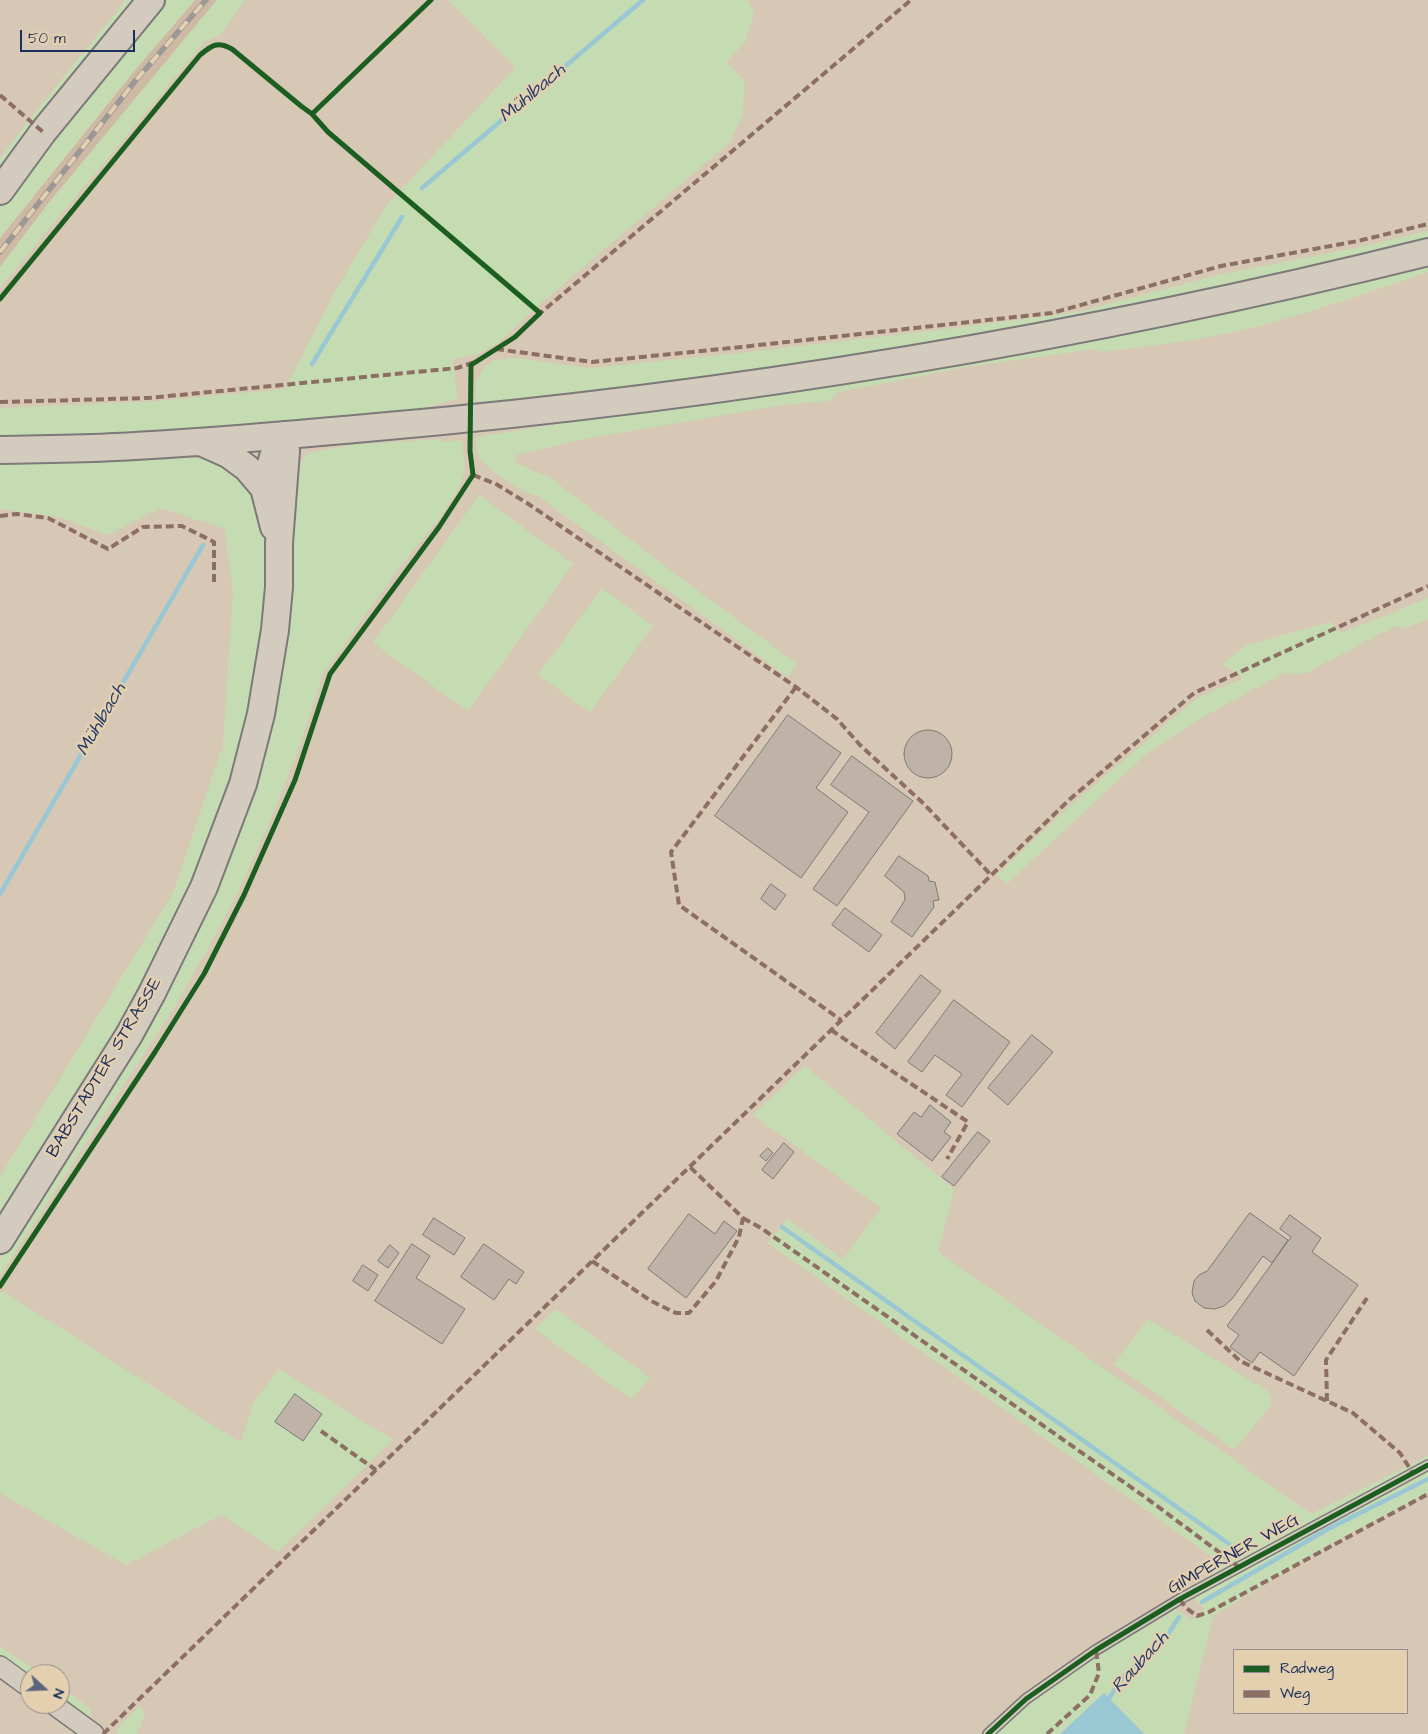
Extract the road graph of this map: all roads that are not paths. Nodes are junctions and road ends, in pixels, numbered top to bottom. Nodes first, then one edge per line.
1 (151, 0) edge
2 (0, 191) edge
3 (1428, 252) edge
4 (284, 435) junction
5 (201, 442) junction
6 (0, 450) edge
7 (264, 488) junction
8 (278, 543) junction
9 (0, 1240) edge
10 (1428, 1465) edge
11 (0, 1666) edge
12 (20, 1681) edge
13 (66, 1714) edge
14 (94, 1734) edge
15 (988, 1734) edge

1 - 2 main road
3 - 4 main road
4 - 5 main road
4 - 7 main road, BABSTADTER STRASSE
4 - 8 main road, BABSTADTER STRASSE
5 - 6 main road
5 - 7 main road, BABSTADTER STRASSE
7 - 8 main road, BABSTADTER STRASSE
8 - 9 main road, BABSTADTER STRASSE
10 - 15 lane, GIMPERNER WEG
11 - 12 street
13 - 14 street

